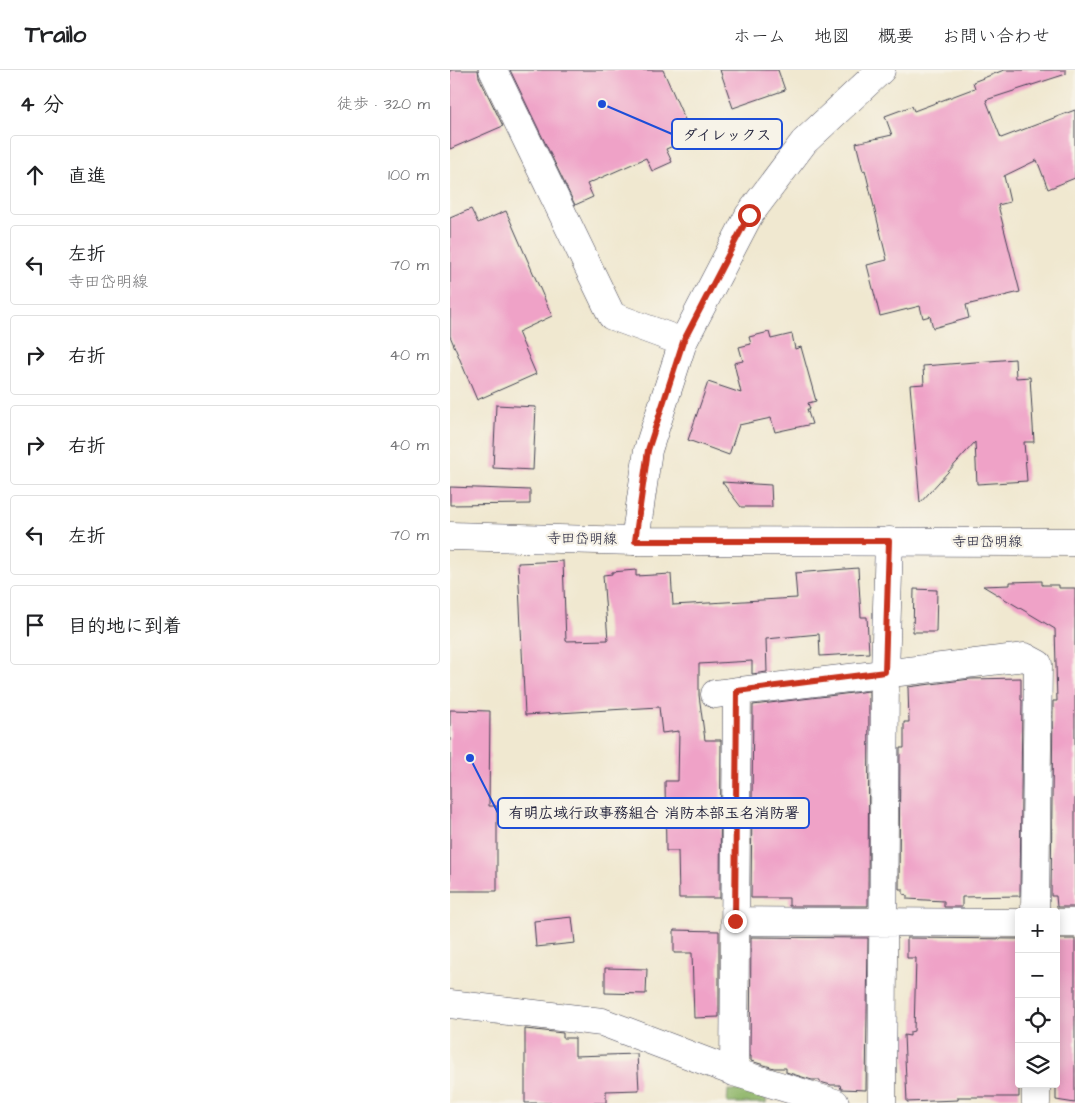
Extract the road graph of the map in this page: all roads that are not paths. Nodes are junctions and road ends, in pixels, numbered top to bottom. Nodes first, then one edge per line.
1 (493, 70) edge
2 (881, 70) edge
3 (683, 342) junction
4 (450, 536) edge
5 (635, 541) junction
6 (889, 541) junction
7 (1075, 542) edge
8 (885, 672) junction
9 (1035, 908) edge
10 (735, 921) junction
11 (884, 921) junction
12 (1015, 923) edge
13 (1060, 923) edge
14 (1075, 923) edge
15 (450, 1004) edge
16 (734, 1072) junction
17 (1036, 1088) edge
18 (835, 1103) edge
19 (882, 1103) edge
20 (1036, 1103) edge

1 - 3 street
2 - 3 street
3 - 5 street
4 - 5 street, 寺田岱明線
5 - 6 street, 寺田岱明線
6 - 7 street, 寺田岱明線
6 - 8 street
8 - 9 street
8 - 10 street
8 - 11 street
10 - 11 street
10 - 16 street
11 - 12 street
11 - 19 street
13 - 14 street
15 - 16 street
16 - 18 street
17 - 20 street

